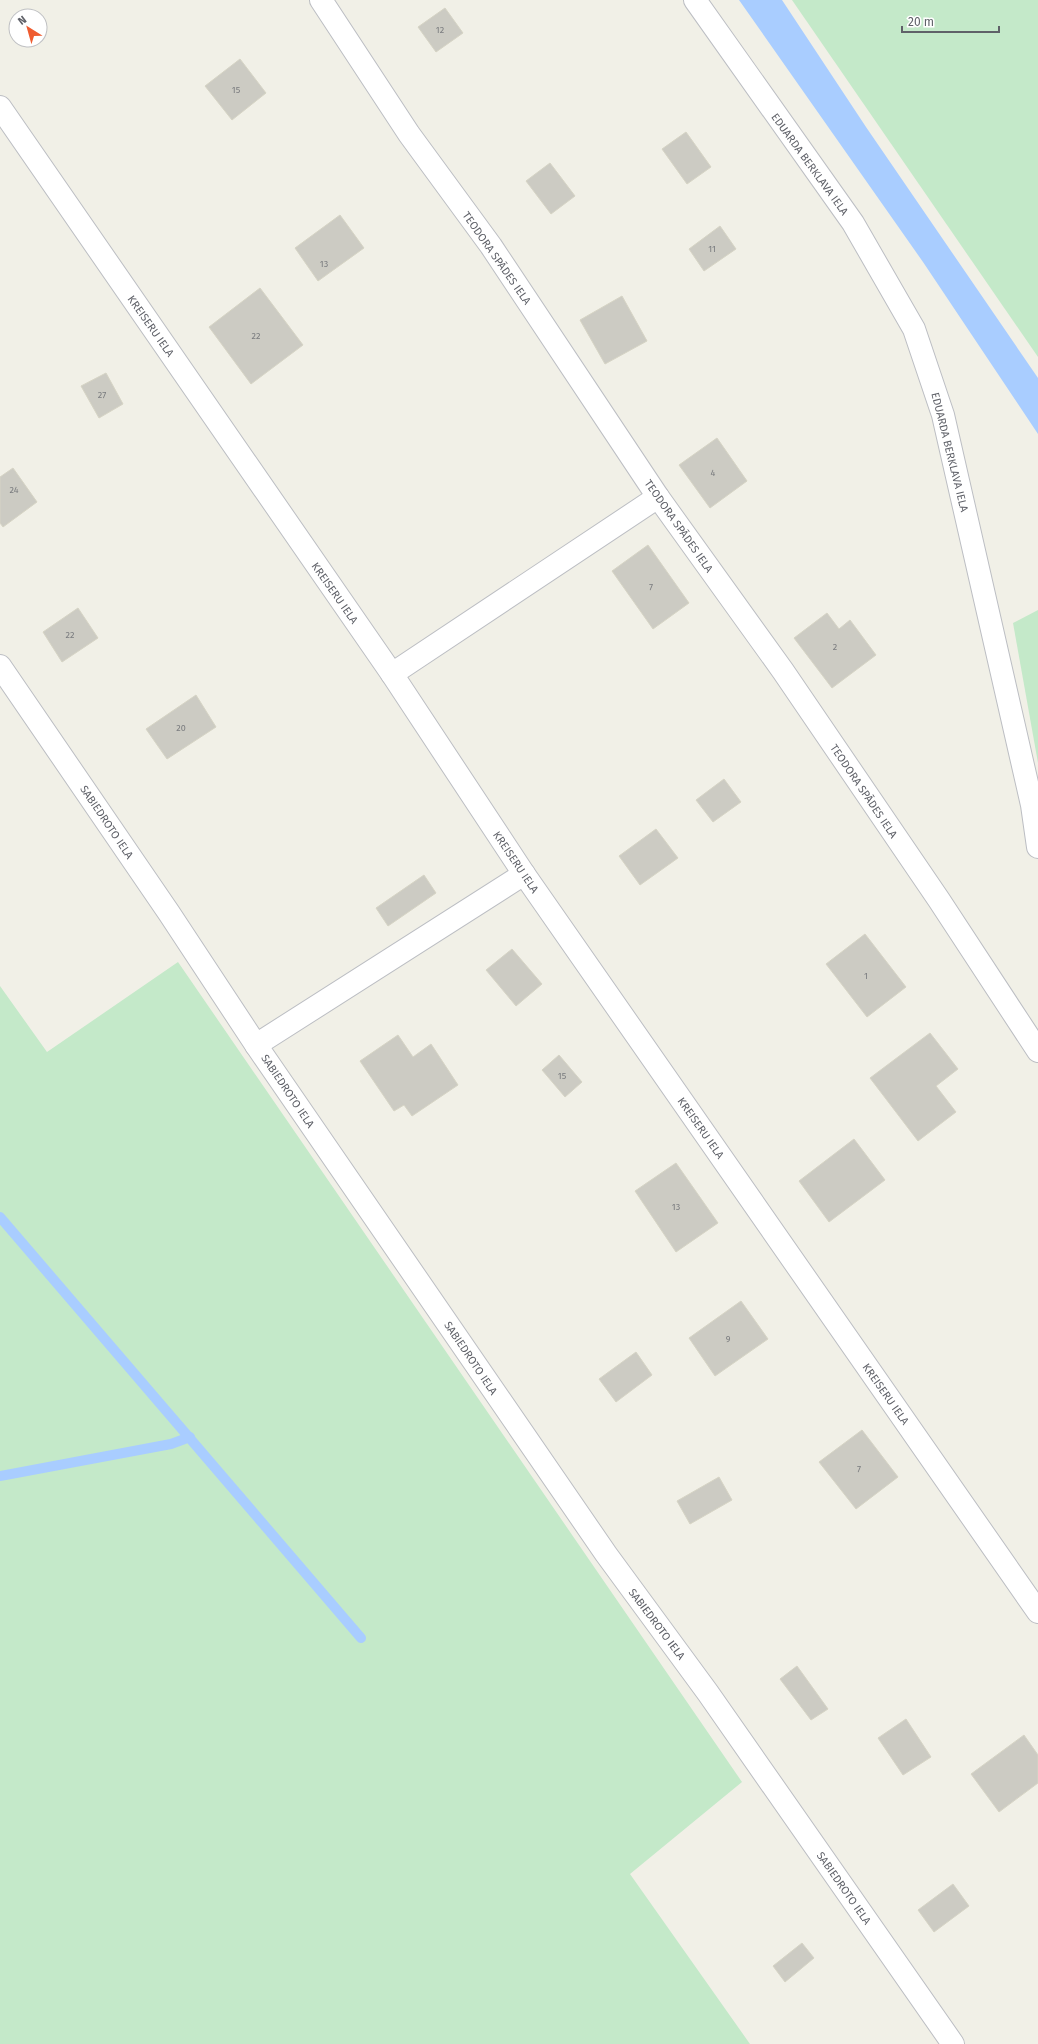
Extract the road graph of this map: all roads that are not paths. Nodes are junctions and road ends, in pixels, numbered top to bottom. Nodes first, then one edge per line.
1 (321, 0) edge
2 (695, 0) edge
3 (0, 107) edge
4 (658, 497) junction
5 (0, 666) edge
6 (392, 674) junction
7 (1038, 847) edge
8 (524, 874) junction
9 (256, 1044) junction
10 (1038, 1051) edge
11 (1038, 1612) edge
12 (953, 2044) edge

1 - 4 street, TEODORA SPĀDES IELA
2 - 7 street, EDUARDA BERKLAVA IELA
3 - 6 street, KREISERU IELA
4 - 6 street
4 - 10 street, TEODORA SPĀDES IELA
5 - 9 street, SABIEDROTO IELA
6 - 8 street, KREISERU IELA
8 - 9 street
8 - 11 street, KREISERU IELA
9 - 12 street, SABIEDROTO IELA

